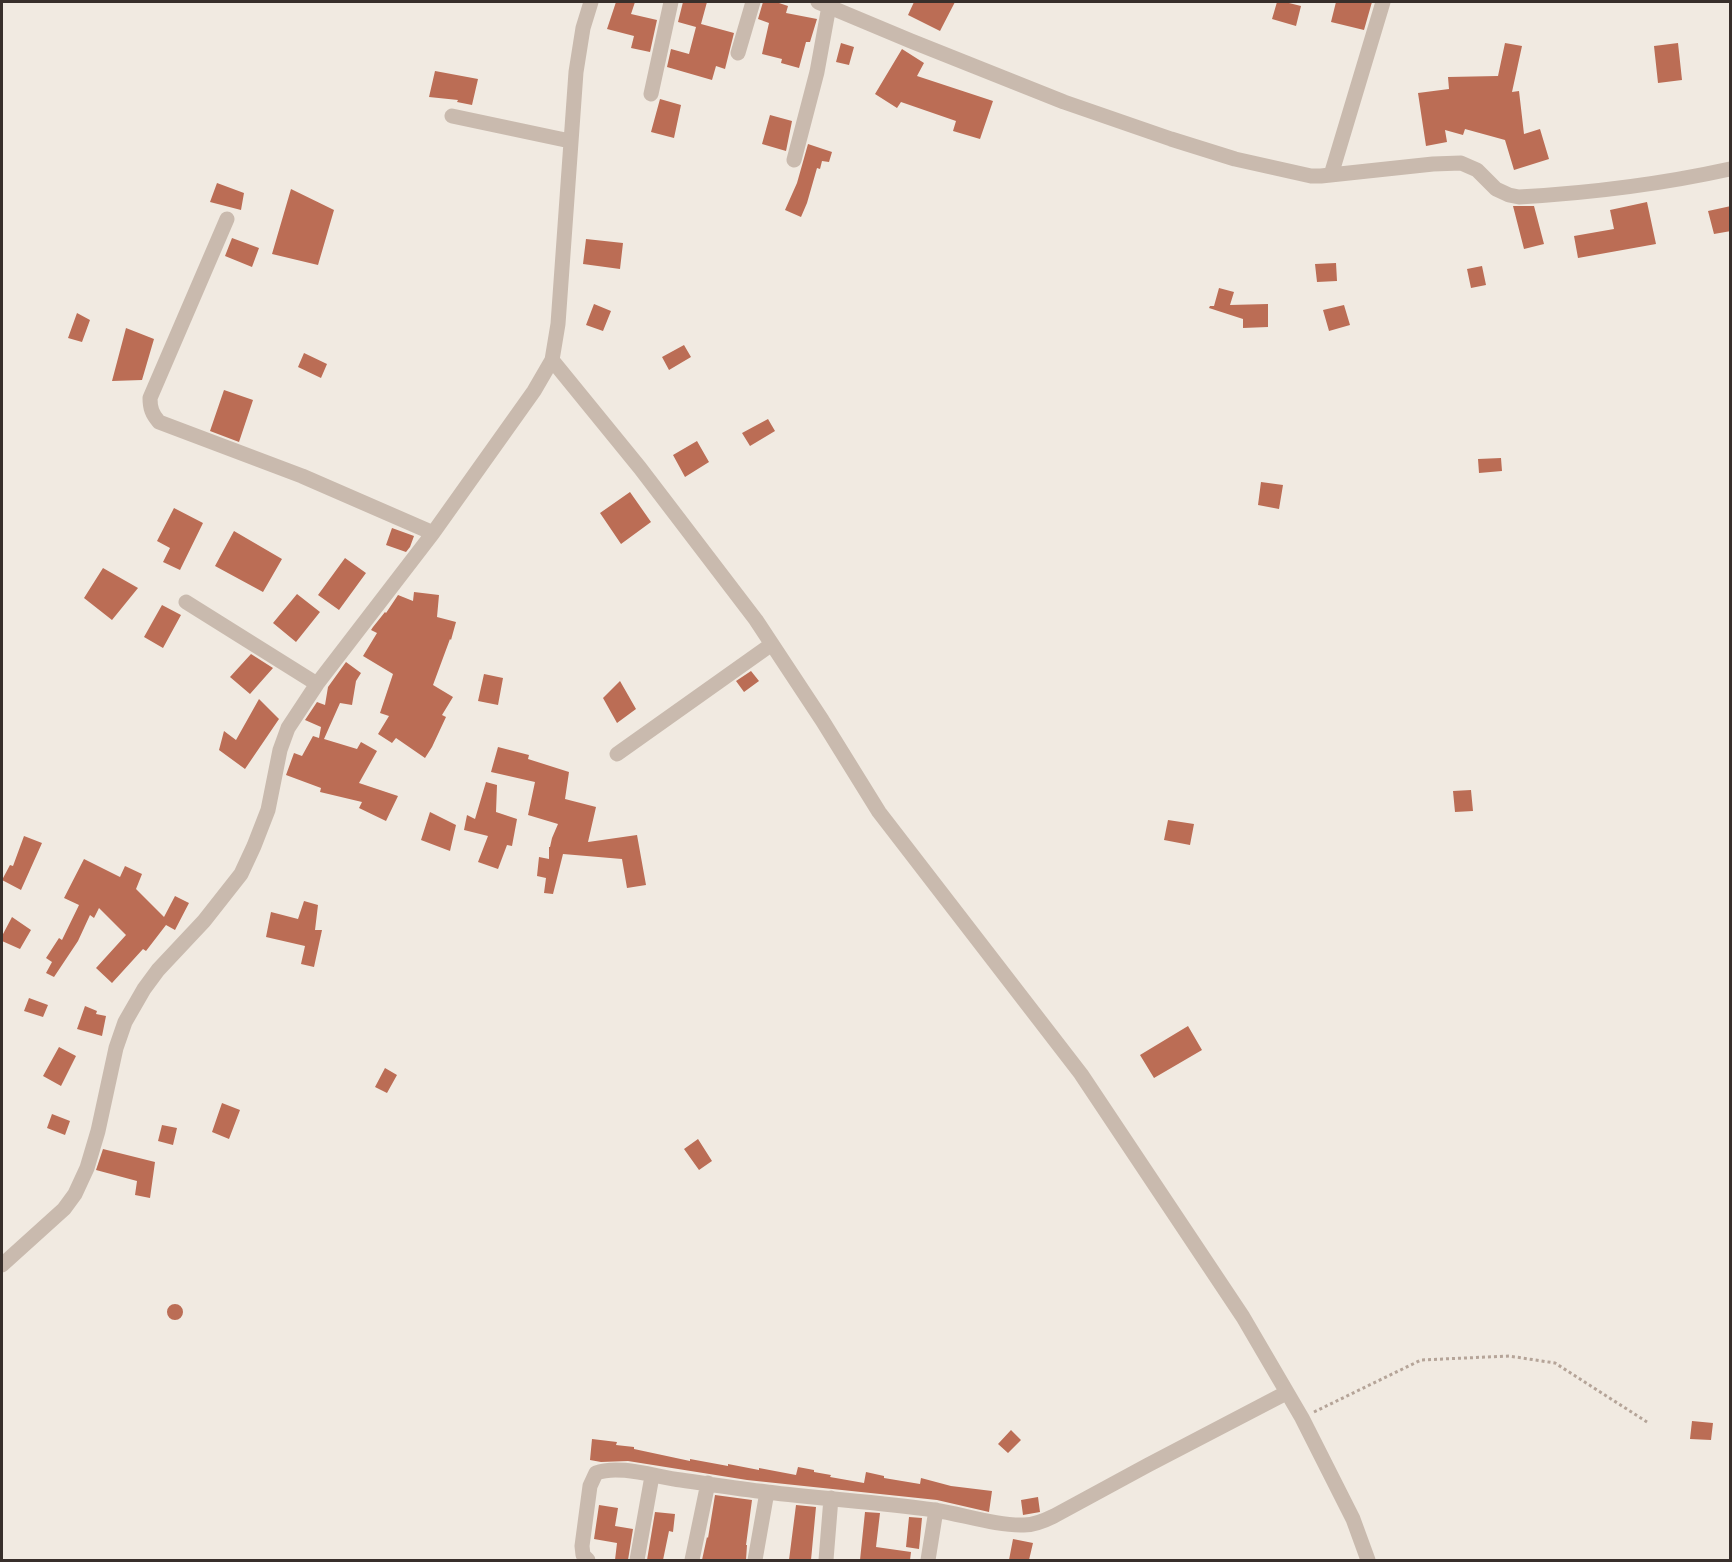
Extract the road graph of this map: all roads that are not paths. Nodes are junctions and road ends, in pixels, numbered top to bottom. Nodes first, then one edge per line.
1 (591, 2) edge
2 (671, 2) edge
3 (753, 2) edge
4 (1383, 2) edge
5 (824, 4) edge
6 (738, 53) dead end
7 (651, 94) dead end
8 (452, 116) dead end
9 (570, 141) junction
10 (794, 160) dead end
11 (1731, 169) edge
12 (1331, 175) junction
13 (227, 219) dead end
14 (552, 360) junction
15 (433, 533) junction
16 (186, 602) dead end
17 (772, 644) junction
18 (317, 684) junction
19 (617, 754) dead end
20 (2, 1265) edge
21 (1286, 1393) junction
22 (652, 1476) junction
23 (708, 1483) junction
24 (767, 1492) junction
25 (831, 1498) junction
26 (936, 1510) junction
27 (588, 1560) edge
28 (637, 1560) edge
29 (692, 1560) edge
30 (755, 1560) edge
31 (826, 1560) edge
32 (928, 1560) edge
33 (1368, 1560) edge

1 - 9 street
2 - 7 street
3 - 6 street
4 - 12 street
5 - 10 street
5 - 12 street
8 - 9 street
9 - 14 street
11 - 12 street
13 - 15 street
14 - 15 street
14 - 17 street
15 - 18 street
16 - 18 street
17 - 19 street
17 - 21 street
18 - 20 street
21 - 26 street
21 - 33 street
22 - 23 street
22 - 27 street
22 - 28 street
23 - 24 street
23 - 29 street
24 - 25 street
24 - 30 street
25 - 26 street
25 - 31 street
26 - 32 street

